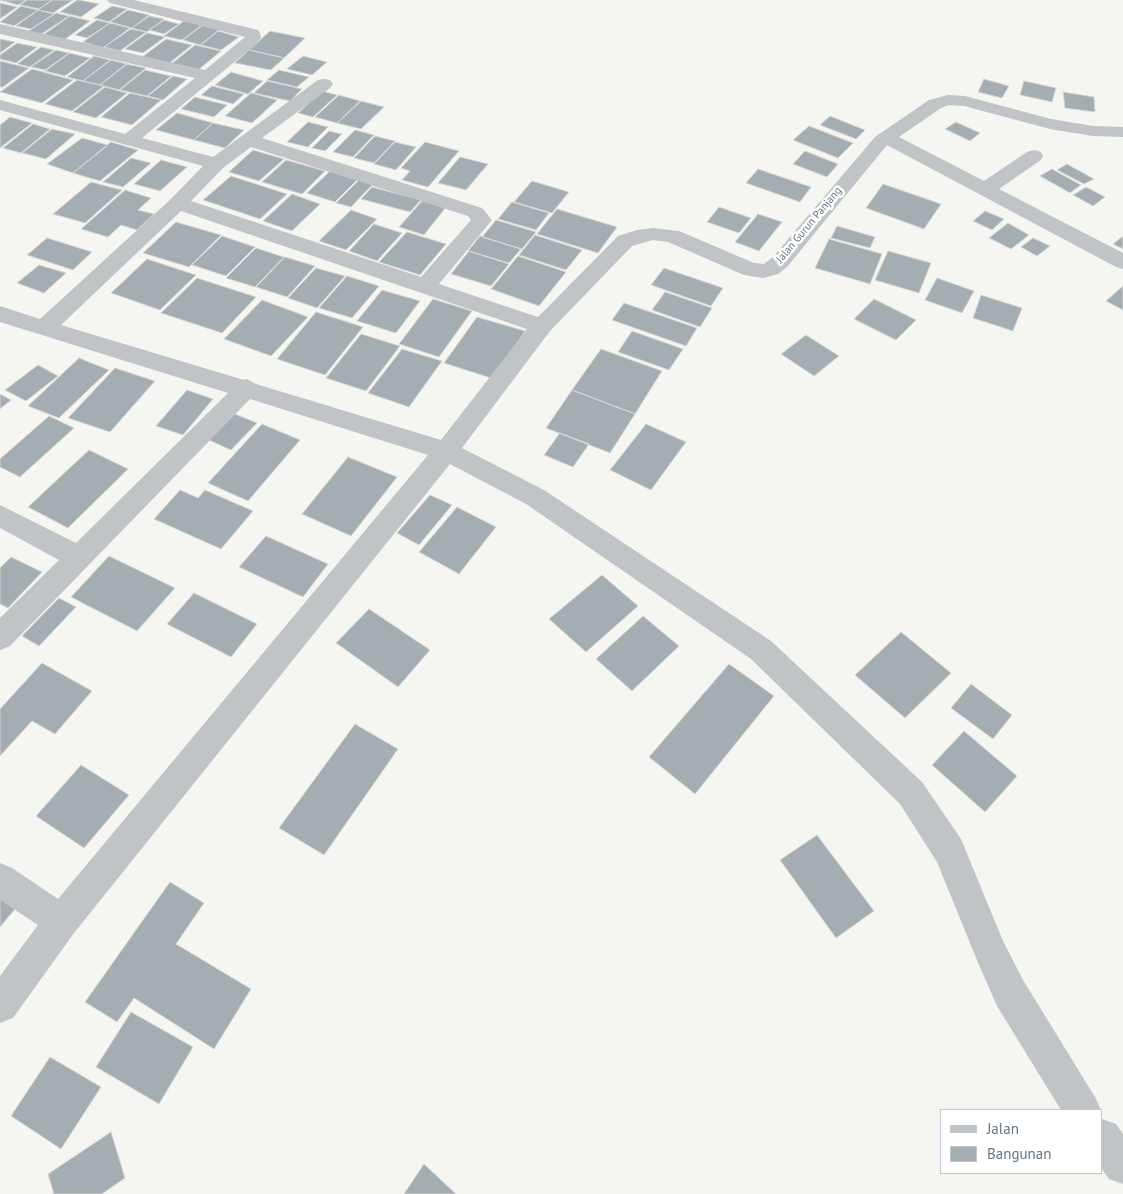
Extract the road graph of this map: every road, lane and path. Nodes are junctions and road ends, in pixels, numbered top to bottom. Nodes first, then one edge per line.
1 (115, 0) edge
2 (0, 29) edge
3 (208, 76) junction
4 (324, 84) dead end
5 (0, 105) edge
6 (1123, 132) edge
7 (886, 137) junction
8 (130, 139) junction
9 (249, 140) junction
10 (1034, 156) dead end
11 (216, 164) junction
12 (985, 189) junction
13 (178, 203) junction
14 (1123, 262) edge
15 (424, 286) junction
16 (0, 314) edge
17 (45, 326) junction
18 (542, 326) junction
19 (247, 388) junction
20 (446, 451) junction
21 (0, 516) edge
22 (78, 558) junction
23 (0, 638) edge
24 (0, 880) edge
25 (62, 920) junction
26 (0, 1005) edge
27 (1081, 1109) edge
28 (1103, 1139) edge
29 (1123, 1165) edge

1 - 3 street
2 - 3 street
3 - 8 street
4 - 9 street
5 - 8 street
6 - 7 street, Jalan Gurun Panjang
7 - 12 street
7 - 18 street, Jalan Gurun Panjang
8 - 11 street
9 - 11 street
9 - 15 street
10 - 12 street
11 - 13 street
12 - 14 street
13 - 15 street
13 - 17 street
15 - 18 street
16 - 17 street
17 - 19 street
18 - 20 street, Jalan Gurun Panjang
19 - 20 street
19 - 22 street
20 - 25 street, Jalan Gurun Panjang
20 - 27 street
21 - 22 street
22 - 23 street
24 - 25 street
25 - 26 street, Jalan Gurun Panjang
28 - 29 street

